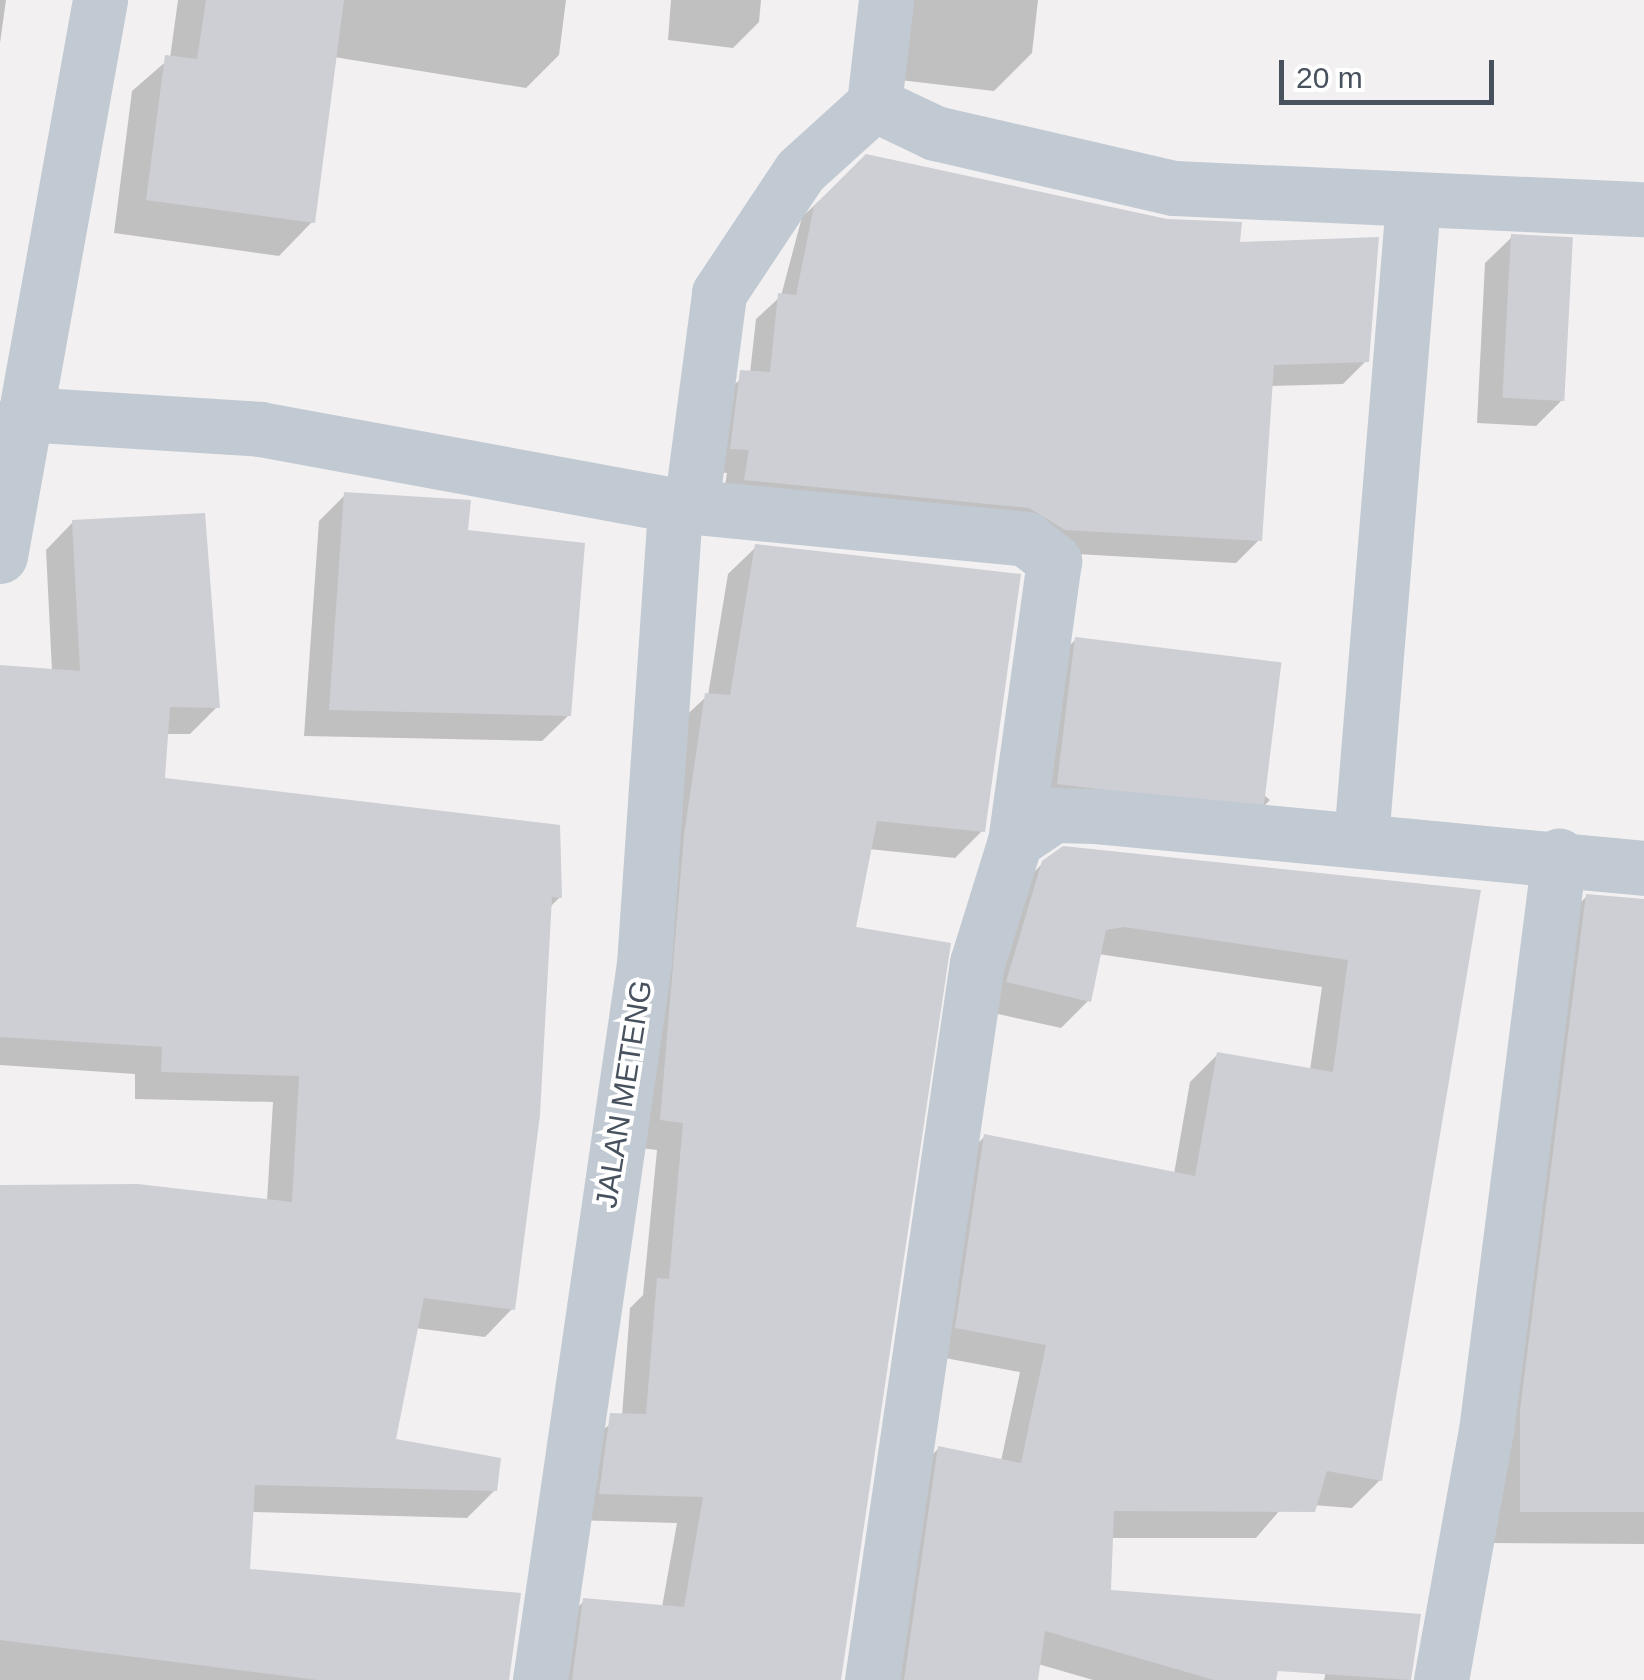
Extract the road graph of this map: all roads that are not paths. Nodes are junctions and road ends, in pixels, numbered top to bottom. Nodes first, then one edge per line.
1 (100, 0) edge
2 (886, 0) edge
3 (874, 104) junction
4 (1412, 203) junction
5 (1644, 209) edge
6 (24, 414) junction
7 (683, 506) junction
8 (0, 556) edge
9 (1361, 839) junction
10 (1015, 841) junction
11 (1559, 856) junction
12 (1644, 868) edge
13 (540, 1680) edge
14 (872, 1680) edge
15 (1442, 1680) edge

1 - 6 street
2 - 3 street
3 - 4 street
3 - 7 street, JALAN METENG
4 - 5 street
4 - 9 street
6 - 7 street
6 - 8 street
7 - 10 street
7 - 13 street, JALAN METENG
9 - 10 street
9 - 11 street
10 - 14 street
11 - 12 street
11 - 15 street

